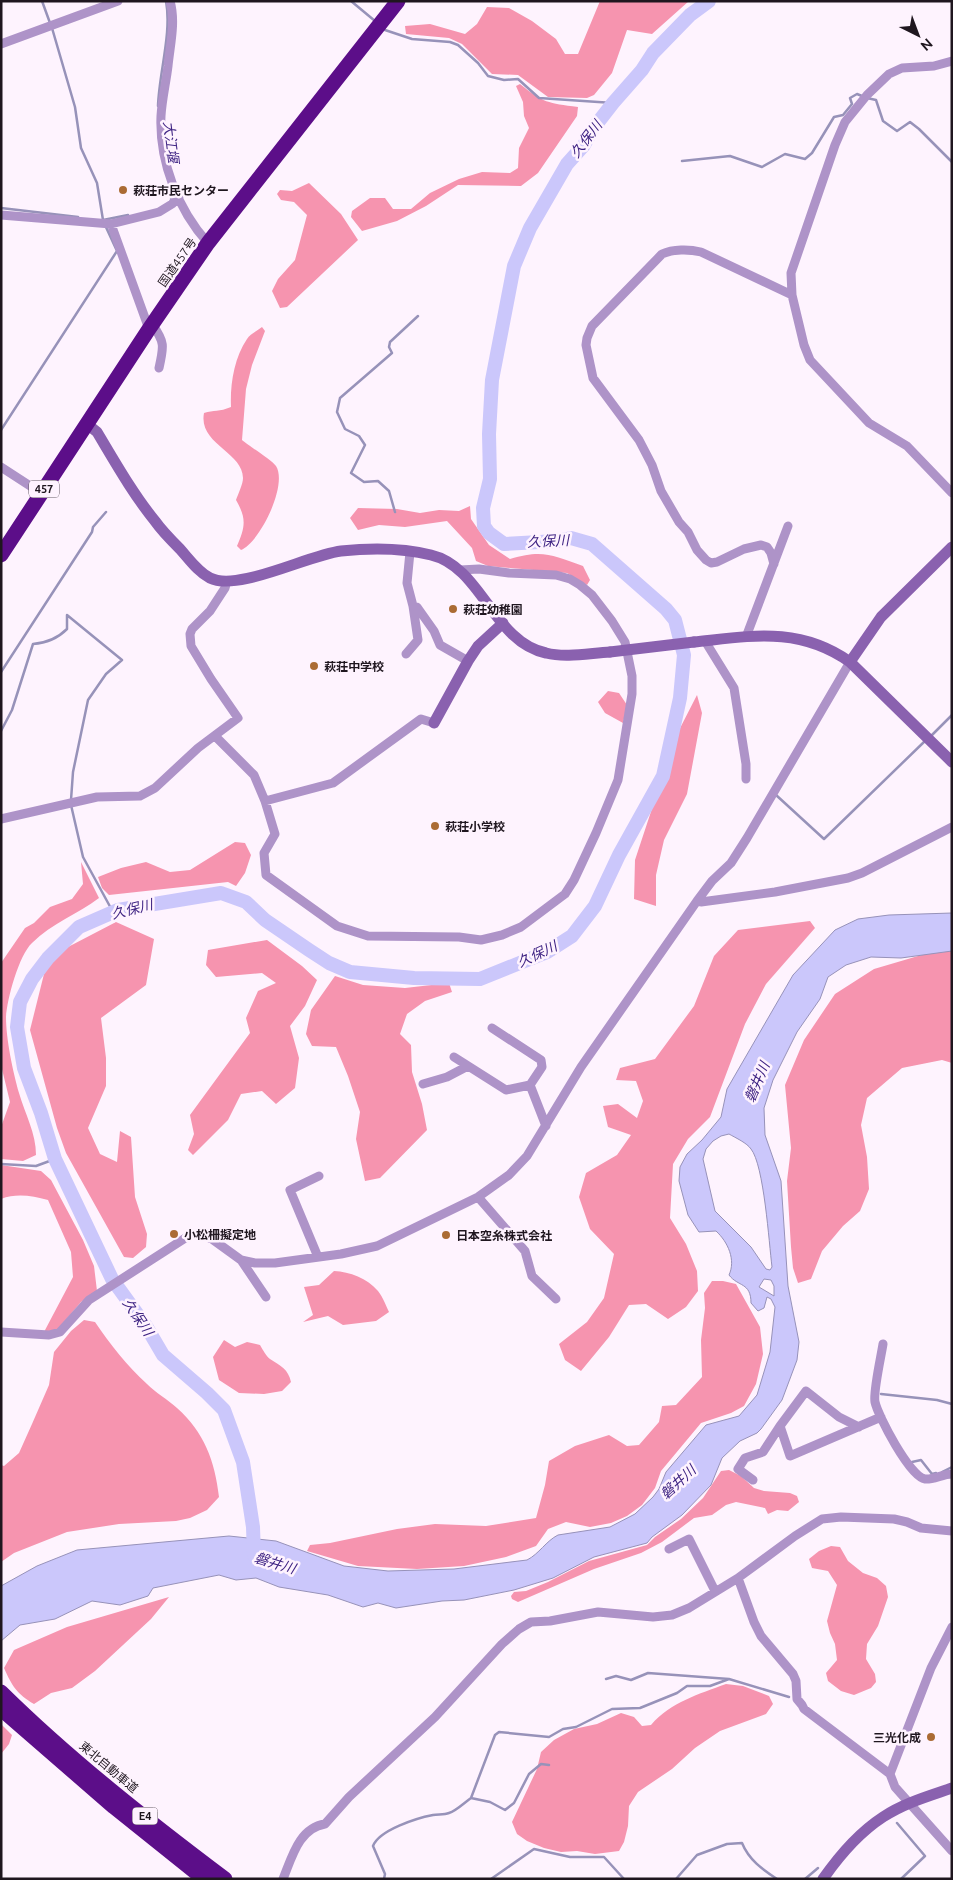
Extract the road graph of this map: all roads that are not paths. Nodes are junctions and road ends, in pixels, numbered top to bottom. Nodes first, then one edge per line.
1 (118, 1) edge
2 (170, 1) edge
3 (398, 1) edge
4 (1, 44) edge
5 (952, 61) edge
6 (179, 197) junction
7 (1, 214) edge
8 (111, 224) junction
9 (208, 244) junction
10 (792, 295) junction
11 (150, 326) junction
12 (159, 368) dead end
13 (87, 424) junction
14 (1, 467) edge
15 (952, 492) edge
16 (42, 493) junction
17 (788, 526) dead end
18 (952, 547) edge
19 (410, 552) junction
20 (1, 555) edge
21 (774, 564) junction
22 (460, 570) junction
23 (227, 581) junction
24 (413, 606) junction
25 (502, 623) junction
26 (746, 637) junction
27 (700, 642) junction
28 (406, 654) dead end
29 (468, 660) junction
30 (850, 662) junction
31 (434, 723) joint
32 (215, 736) junction
33 (952, 762) edge
34 (746, 779) dead end
35 (266, 801) junction
36 (1, 819) edge
37 (952, 827) edge
38 (697, 901) junction
39 (492, 1028) dead end
40 (454, 1057) dead end
41 (468, 1066) junction
42 (423, 1084) dead end
43 (530, 1085) junction
44 (546, 1126) junction
45 (319, 1176) dead end
46 (478, 1197) junction
47 (318, 1257) junction
48 (241, 1260) junction
49 (266, 1297) dead end
50 (556, 1300) dead end
51 (1, 1332) edge
52 (883, 1344) dead end
53 (881, 1417) junction
54 (780, 1426) junction
55 (859, 1427) junction
56 (952, 1474) edge
57 (753, 1480) dead end
58 (952, 1531) edge
59 (669, 1549) dead end
60 (738, 1578) junction
61 (715, 1590) junction
62 (952, 1627) edge
63 (1, 1692) edge
64 (1, 1709) edge
65 (890, 1774) junction
66 (952, 1788) edge
67 (910, 1803) junction
68 (952, 1851) edge
69 (204, 1879) edge
70 (225, 1879) edge
71 (283, 1879) edge
72 (824, 1879) edge

1 - 4 street
2 - 6 street
3 - 9 highway, 国道457号 / 457
5 - 10 street
6 - 8 street
6 - 9 street
7 - 8 street
8 - 11 street
9 - 11 highway, 国道457号 / 457
10 - 15 street
10 - 21 street
11 - 12 street
11 - 13 highway, 国道457号 / 457
13 - 16 highway, 国道457号 / 457
13 - 23 street
14 - 16 street
16 - 20 highway, 国道457号 / 457
17 - 21 street
18 - 30 street
19 - 22 street
19 - 23 street
19 - 24 street
21 - 26 street
22 - 25 street
22 - 35 street
23 - 32 street
24 - 28 street
24 - 29 street
25 - 27 street, bridge
25 - 29 street
26 - 27 street
26 - 30 street
27 - 34 street
29 - 31 street
30 - 33 street
30 - 38 street
31 - 35 street
32 - 35 street
32 - 36 street
37 - 38 street
38 - 44 street
39 - 43 street
40 - 41 street
41 - 42 street
41 - 43 street
43 - 44 street
44 - 46 street
45 - 47 street
46 - 47 street
46 - 50 street
47 - 48 street
48 - 49 street
48 - 51 street
52 - 53 street
53 - 55 street
53 - 56 street
54 - 55 street
54 - 55 street
54 - 57 street
58 - 60 street
59 - 61 street
60 - 61 street
60 - 65 street
61 - 71 street
62 - 65 street
63 - 70 highway, 東北自動車道 / E4
64 - 69 highway, E4
65 - 67 street
66 - 67 street
67 - 68 street
67 - 72 street

